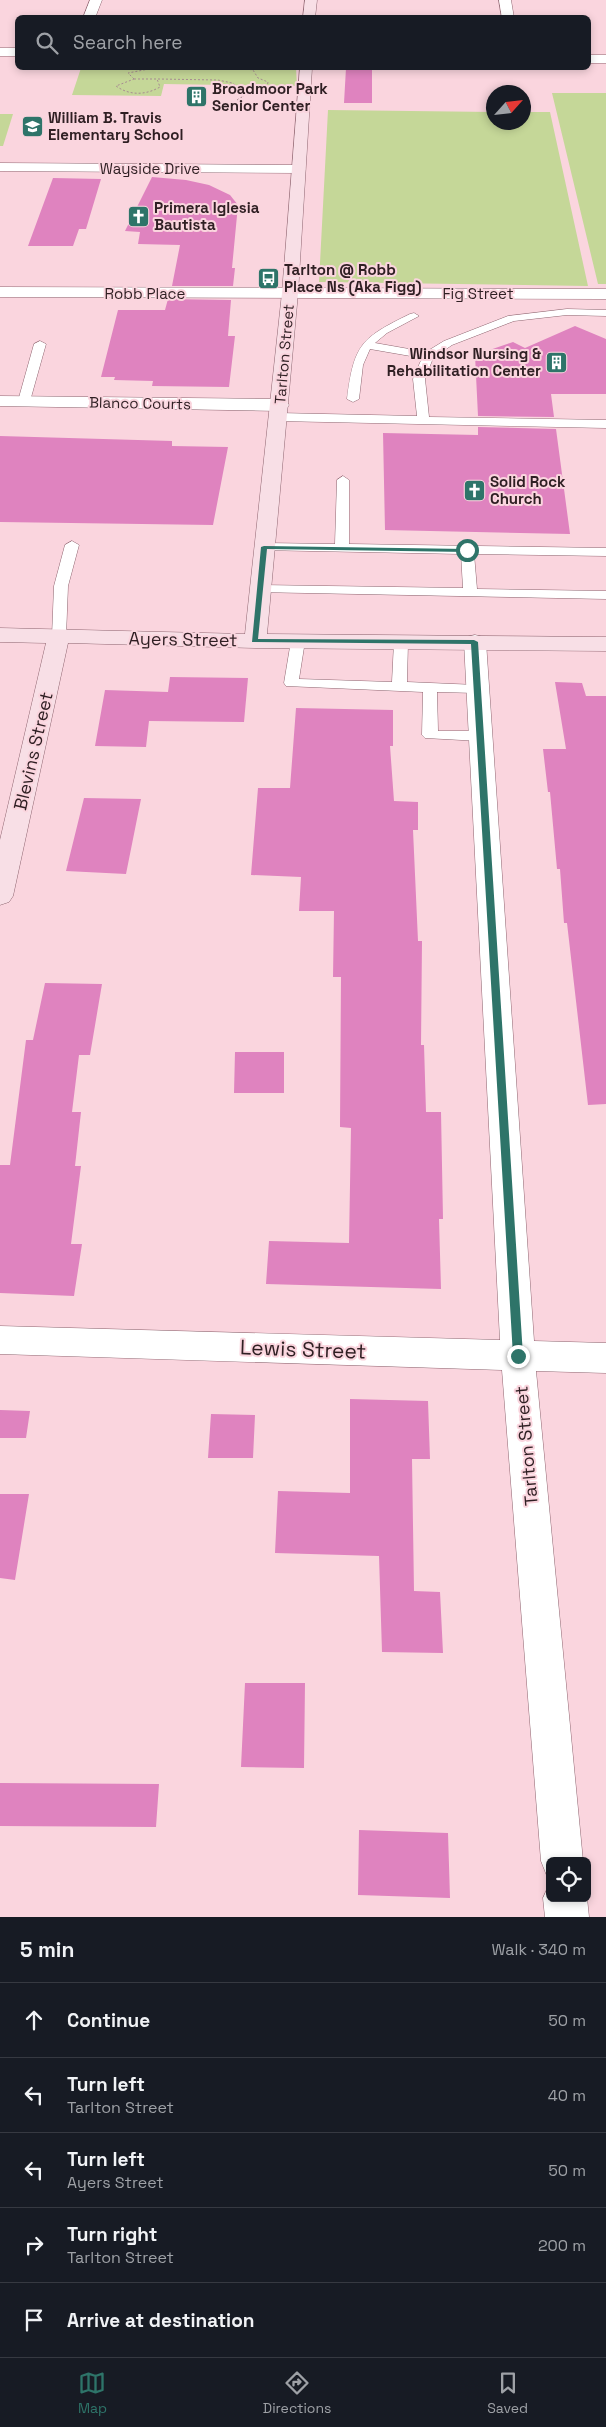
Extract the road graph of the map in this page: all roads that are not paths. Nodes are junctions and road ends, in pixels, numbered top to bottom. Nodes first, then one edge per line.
1 (96, 0) edge
2 (311, 0) edge
3 (505, 0) edge
4 (90, 15) edge
5 (310, 15) edge
6 (508, 15) edge
7 (0, 52) edge
8 (15, 52) edge
9 (591, 59) edge
10 (606, 59) edge
11 (306, 70) edge
12 (0, 167) edge
13 (299, 169) junction
14 (0, 292) edge
15 (290, 293) junction
16 (606, 294) edge
17 (606, 313) edge
18 (414, 316) dead end
19 (40, 344) dead end
20 (366, 345) junction
21 (428, 356) junction
22 (353, 398) dead end
23 (0, 401) edge
24 (24, 401) junction
25 (279, 411) junction
26 (424, 420) junction
27 (606, 424) edge
28 (343, 480) dead end
29 (72, 545) dead end
30 (264, 547) junction
31 (342, 549) junction
32 (467, 550) junction
33 (606, 552) edge
34 (260, 589) junction
35 (470, 593) junction
36 (606, 595) edge
37 (0, 635) edge
38 (59, 636) junction
39 (255, 641) junction
40 (298, 641) junction
41 (400, 642) junction
42 (474, 642) junction
43 (606, 644) edge
44 (400, 686) junction
45 (430, 688) junction
46 (477, 689) junction
47 (480, 736) junction
48 (0, 896) edge
49 (0, 1340) edge
50 (518, 1356) junction
51 (606, 1358) edge
52 (562, 1857) edge
53 (565, 1902) edge
54 (567, 1917) edge

1 - 4 street
2 - 5 street
3 - 6 street
7 - 8 street
9 - 10 street
11 - 13 street, Tarlton Street
12 - 13 street, Wayside Drive
13 - 15 street, Tarlton Street
14 - 15 street, Robb Place
15 - 16 street, Fig Street
15 - 25 street, Tarlton Street
17 - 21 lane
18 - 20 lane
19 - 24 lane
20 - 21 lane
20 - 22 lane
21 - 26 lane
23 - 24 street, Blanco Courts
24 - 25 street, Blanco Courts
25 - 26 lane
25 - 30 street, Tarlton Street
26 - 27 lane
28 - 31 lane
29 - 38 lane
30 - 31 lane
30 - 34 street, Tarlton Street
31 - 32 lane
32 - 33 lane
32 - 35 lane
34 - 35 lane
34 - 39 street, Tarlton Street
35 - 36 lane
37 - 38 street, Ayers Street
38 - 39 street, Ayers Street
38 - 48 street, Blevins Street
39 - 40 street, Ayers Street
40 - 41 street, Ayers Street
40 - 44 lane
41 - 42 street, Ayers Street
41 - 44 lane
42 - 43 street, Ayers Street
42 - 46 street, Tarlton Street
44 - 45 lane
45 - 46 lane
45 - 47 lane
46 - 47 street, Tarlton Street
47 - 50 street, Tarlton Street
49 - 50 street, Lewis Street
50 - 51 street, Lewis Street
50 - 52 street, Tarlton Street
53 - 54 street

